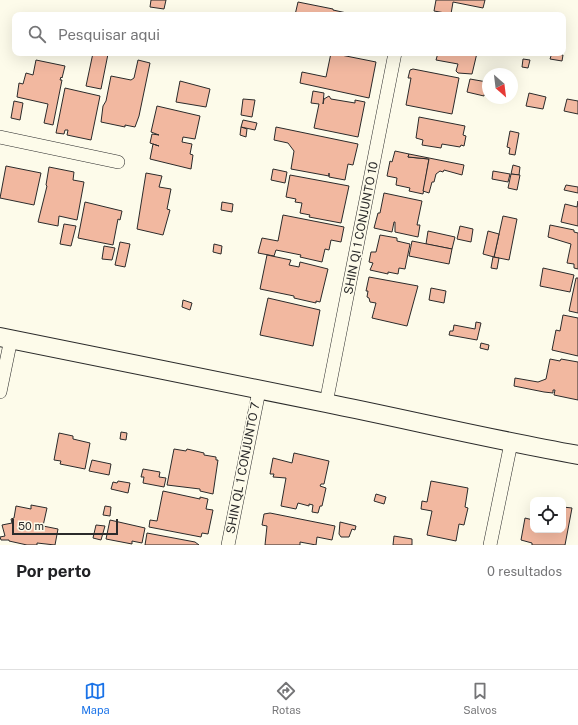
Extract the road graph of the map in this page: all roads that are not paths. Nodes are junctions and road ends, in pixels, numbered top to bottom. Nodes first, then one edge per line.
1 (394, 56) edge
2 (0, 137) edge
3 (118, 162) dead end
4 (5, 338) edge
5 (258, 391) junction
6 (0, 392) edge
7 (326, 403) junction
8 (511, 443) junction
9 (578, 455) edge
10 (228, 545) edge
11 (490, 545) edge

1 - 7 street, SHIN QI 1 CONJUNTO 10
2 - 3 street
4 - 5 street
4 - 6 street
5 - 7 street
5 - 10 street, SHIN QL 1 CONJUNTO 7
7 - 8 street
8 - 9 street
8 - 11 street

